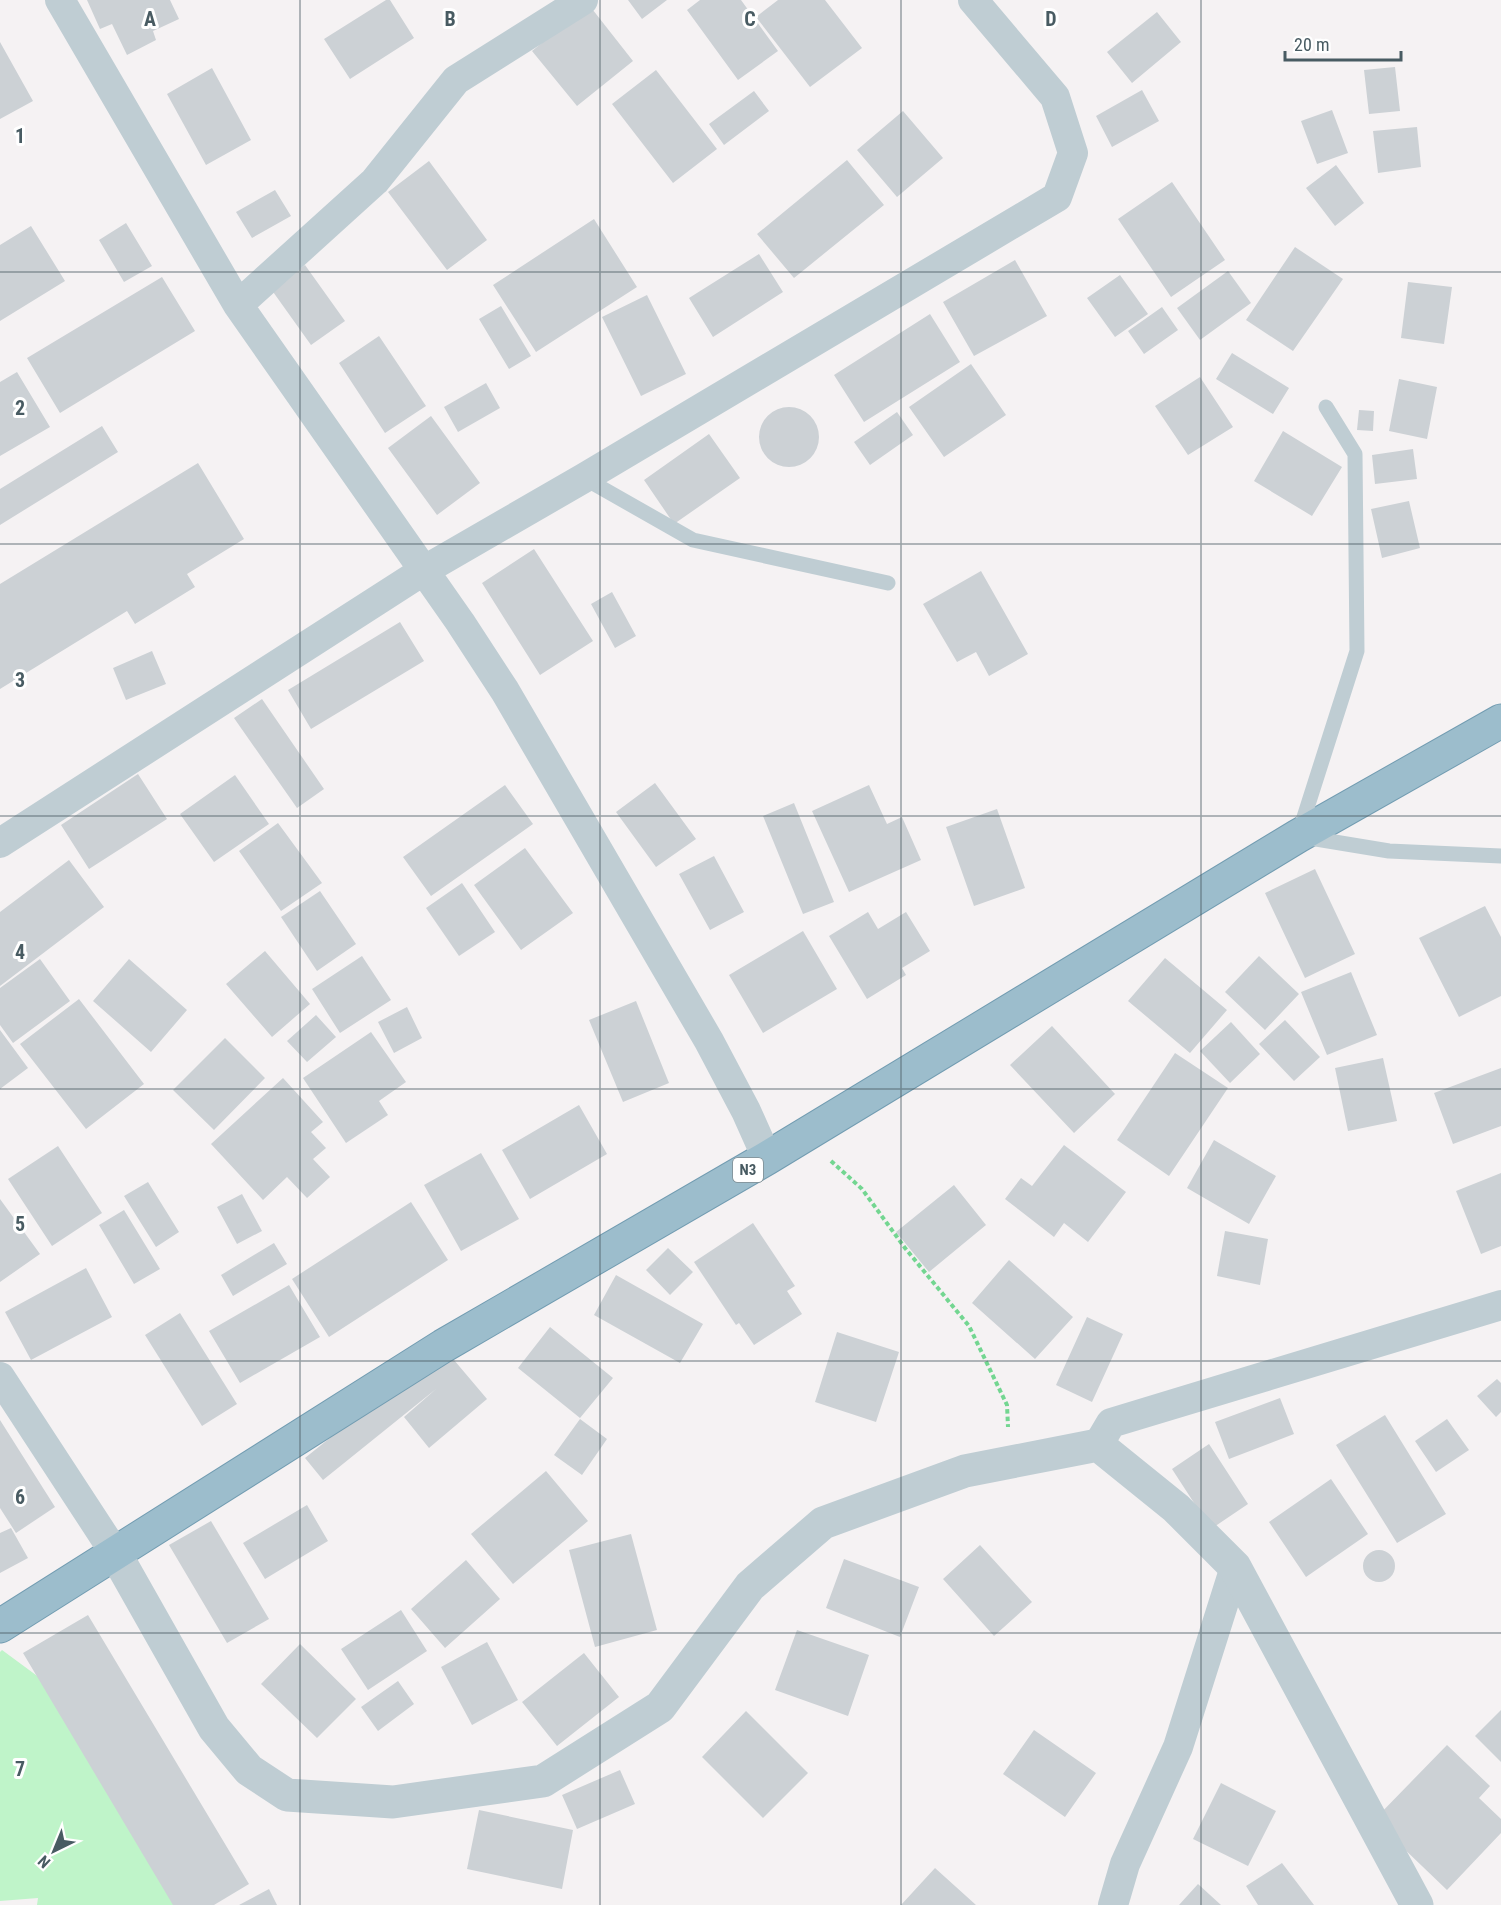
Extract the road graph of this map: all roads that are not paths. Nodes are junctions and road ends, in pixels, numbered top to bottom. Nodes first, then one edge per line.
1 (60, 0) edge
2 (583, 0) edge
3 (973, 0) edge
4 (238, 305) junction
5 (1326, 407) dead end
6 (584, 478) junction
7 (423, 571) junction
8 (888, 583) dead end
9 (1501, 721) edge
10 (1298, 836) junction
11 (0, 843) edge
12 (1501, 856) edge
13 (767, 1158) junction
14 (1501, 1305) edge
15 (0, 1377) edge
16 (1098, 1445) junction
17 (115, 1553) junction
18 (1235, 1567) junction
19 (0, 1626) edge
20 (1113, 1905) edge
21 (1417, 1905) edge

1 - 4 street
2 - 4 street
3 - 6 street
4 - 7 street
5 - 10 lane
6 - 7 street
6 - 8 lane
7 - 11 street
7 - 13 street
9 - 10 highway, N3
10 - 12 lane
10 - 13 highway, N3
13 - 17 highway, N3
14 - 16 street
15 - 17 street
16 - 17 street
16 - 18 street
17 - 19 highway, N3
18 - 20 street
18 - 21 street

